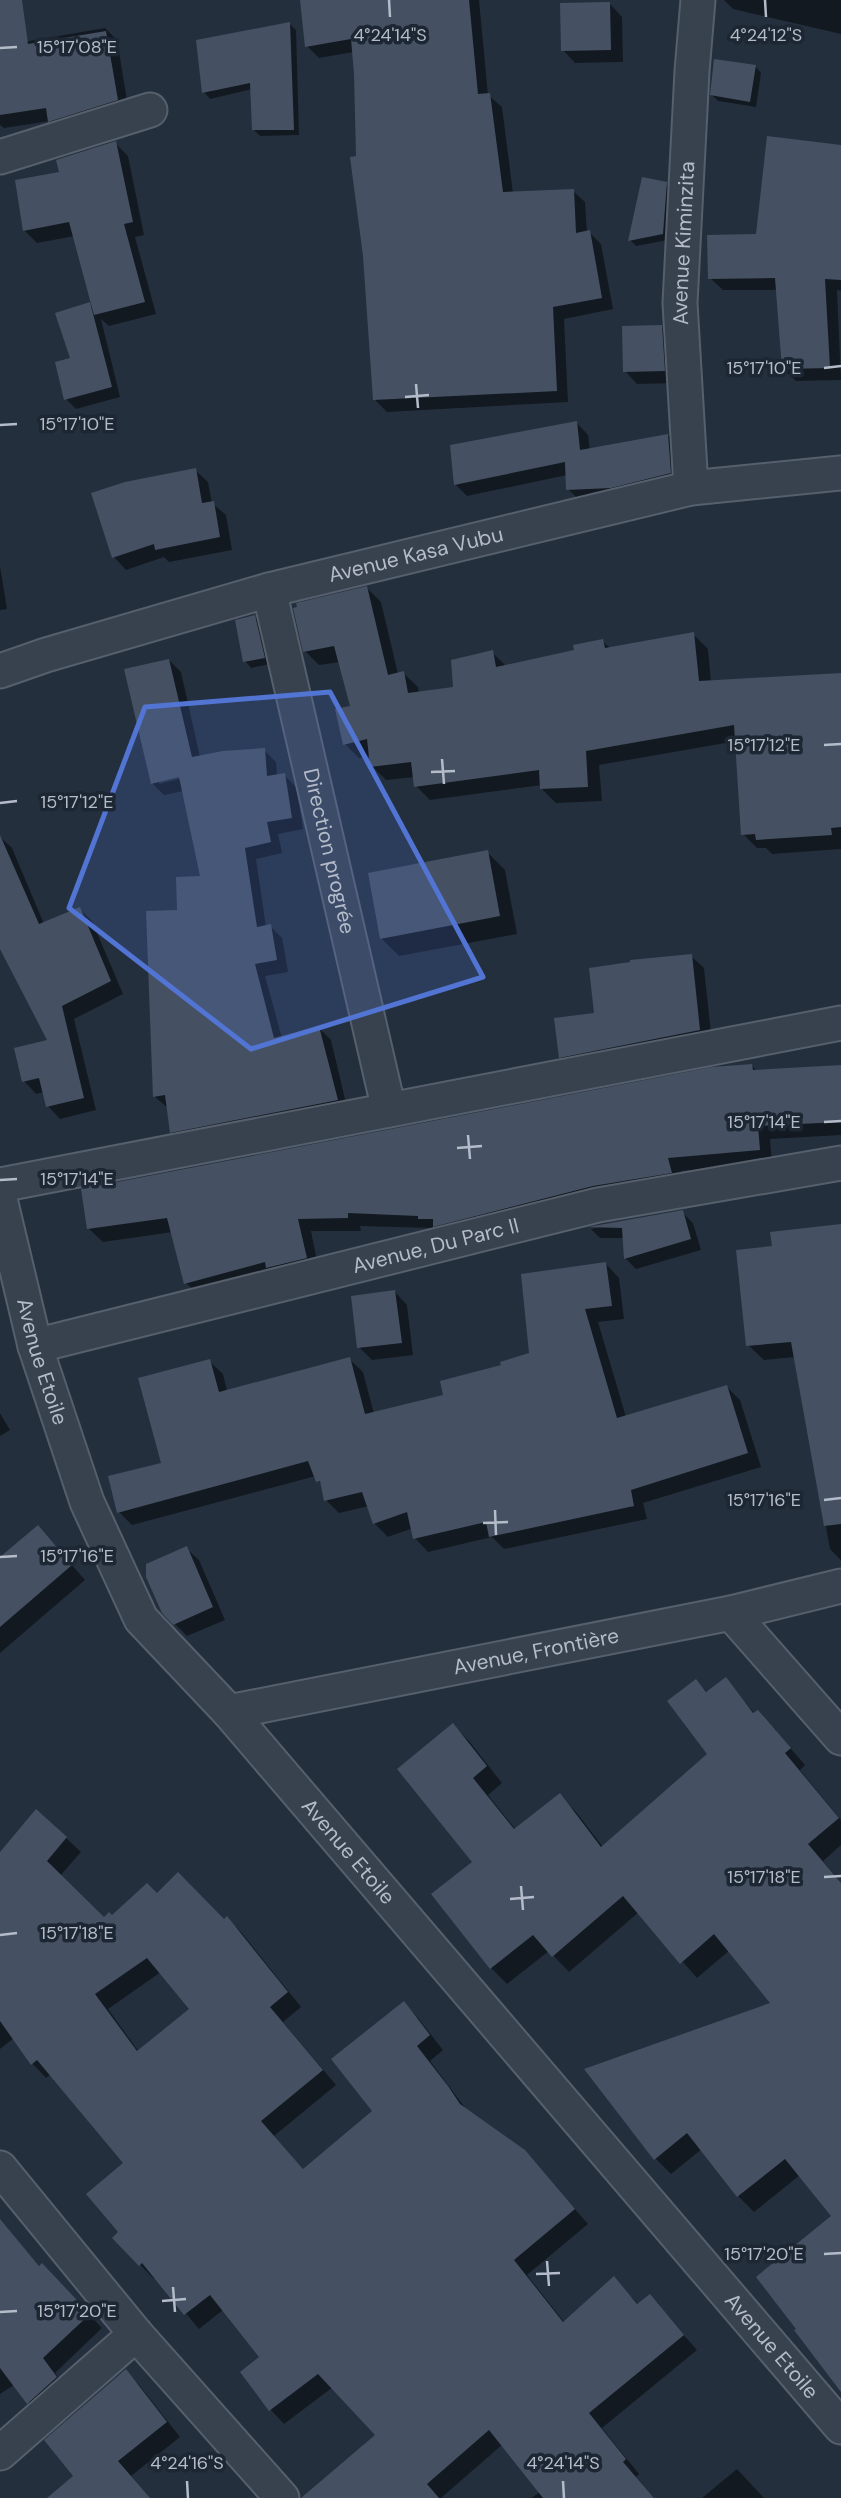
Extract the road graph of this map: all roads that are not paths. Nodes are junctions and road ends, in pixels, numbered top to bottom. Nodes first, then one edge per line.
1 (698, 0) edge
2 (150, 110) dead end
3 (0, 157) edge
4 (841, 473) edge
5 (691, 488) junction
6 (269, 590) junction
7 (0, 671) edge
8 (841, 1023) edge
9 (389, 1111) junction
10 (841, 1163) edge
11 (0, 1185) edge
12 (0, 1199) edge
13 (34, 1346) junction
14 (841, 1586) edge
15 (730, 1613) junction
16 (229, 1712) junction
17 (841, 1738) edge
18 (0, 2168) edge
19 (136, 2334) junction
20 (841, 2427) edge
21 (0, 2453) edge
22 (282, 2498) edge

1 - 5 street, Avenue Kiminzita
2 - 3 street
4 - 5 street, Avenue Kasa Vubu
5 - 6 street, Avenue Kasa Vubu
6 - 7 street, Avenue Kasa Vubu
6 - 9 street, Direction progrée
8 - 9 street
9 - 11 street
10 - 13 street, Avenue, Du Parc II
12 - 13 street, Avenue Etoile
13 - 16 street, Avenue Etoile
14 - 15 street, Avenue, Frontière
15 - 16 street, Avenue, Frontière
15 - 17 street
16 - 20 street, Avenue Etoile
18 - 19 street
19 - 21 street
19 - 22 street

